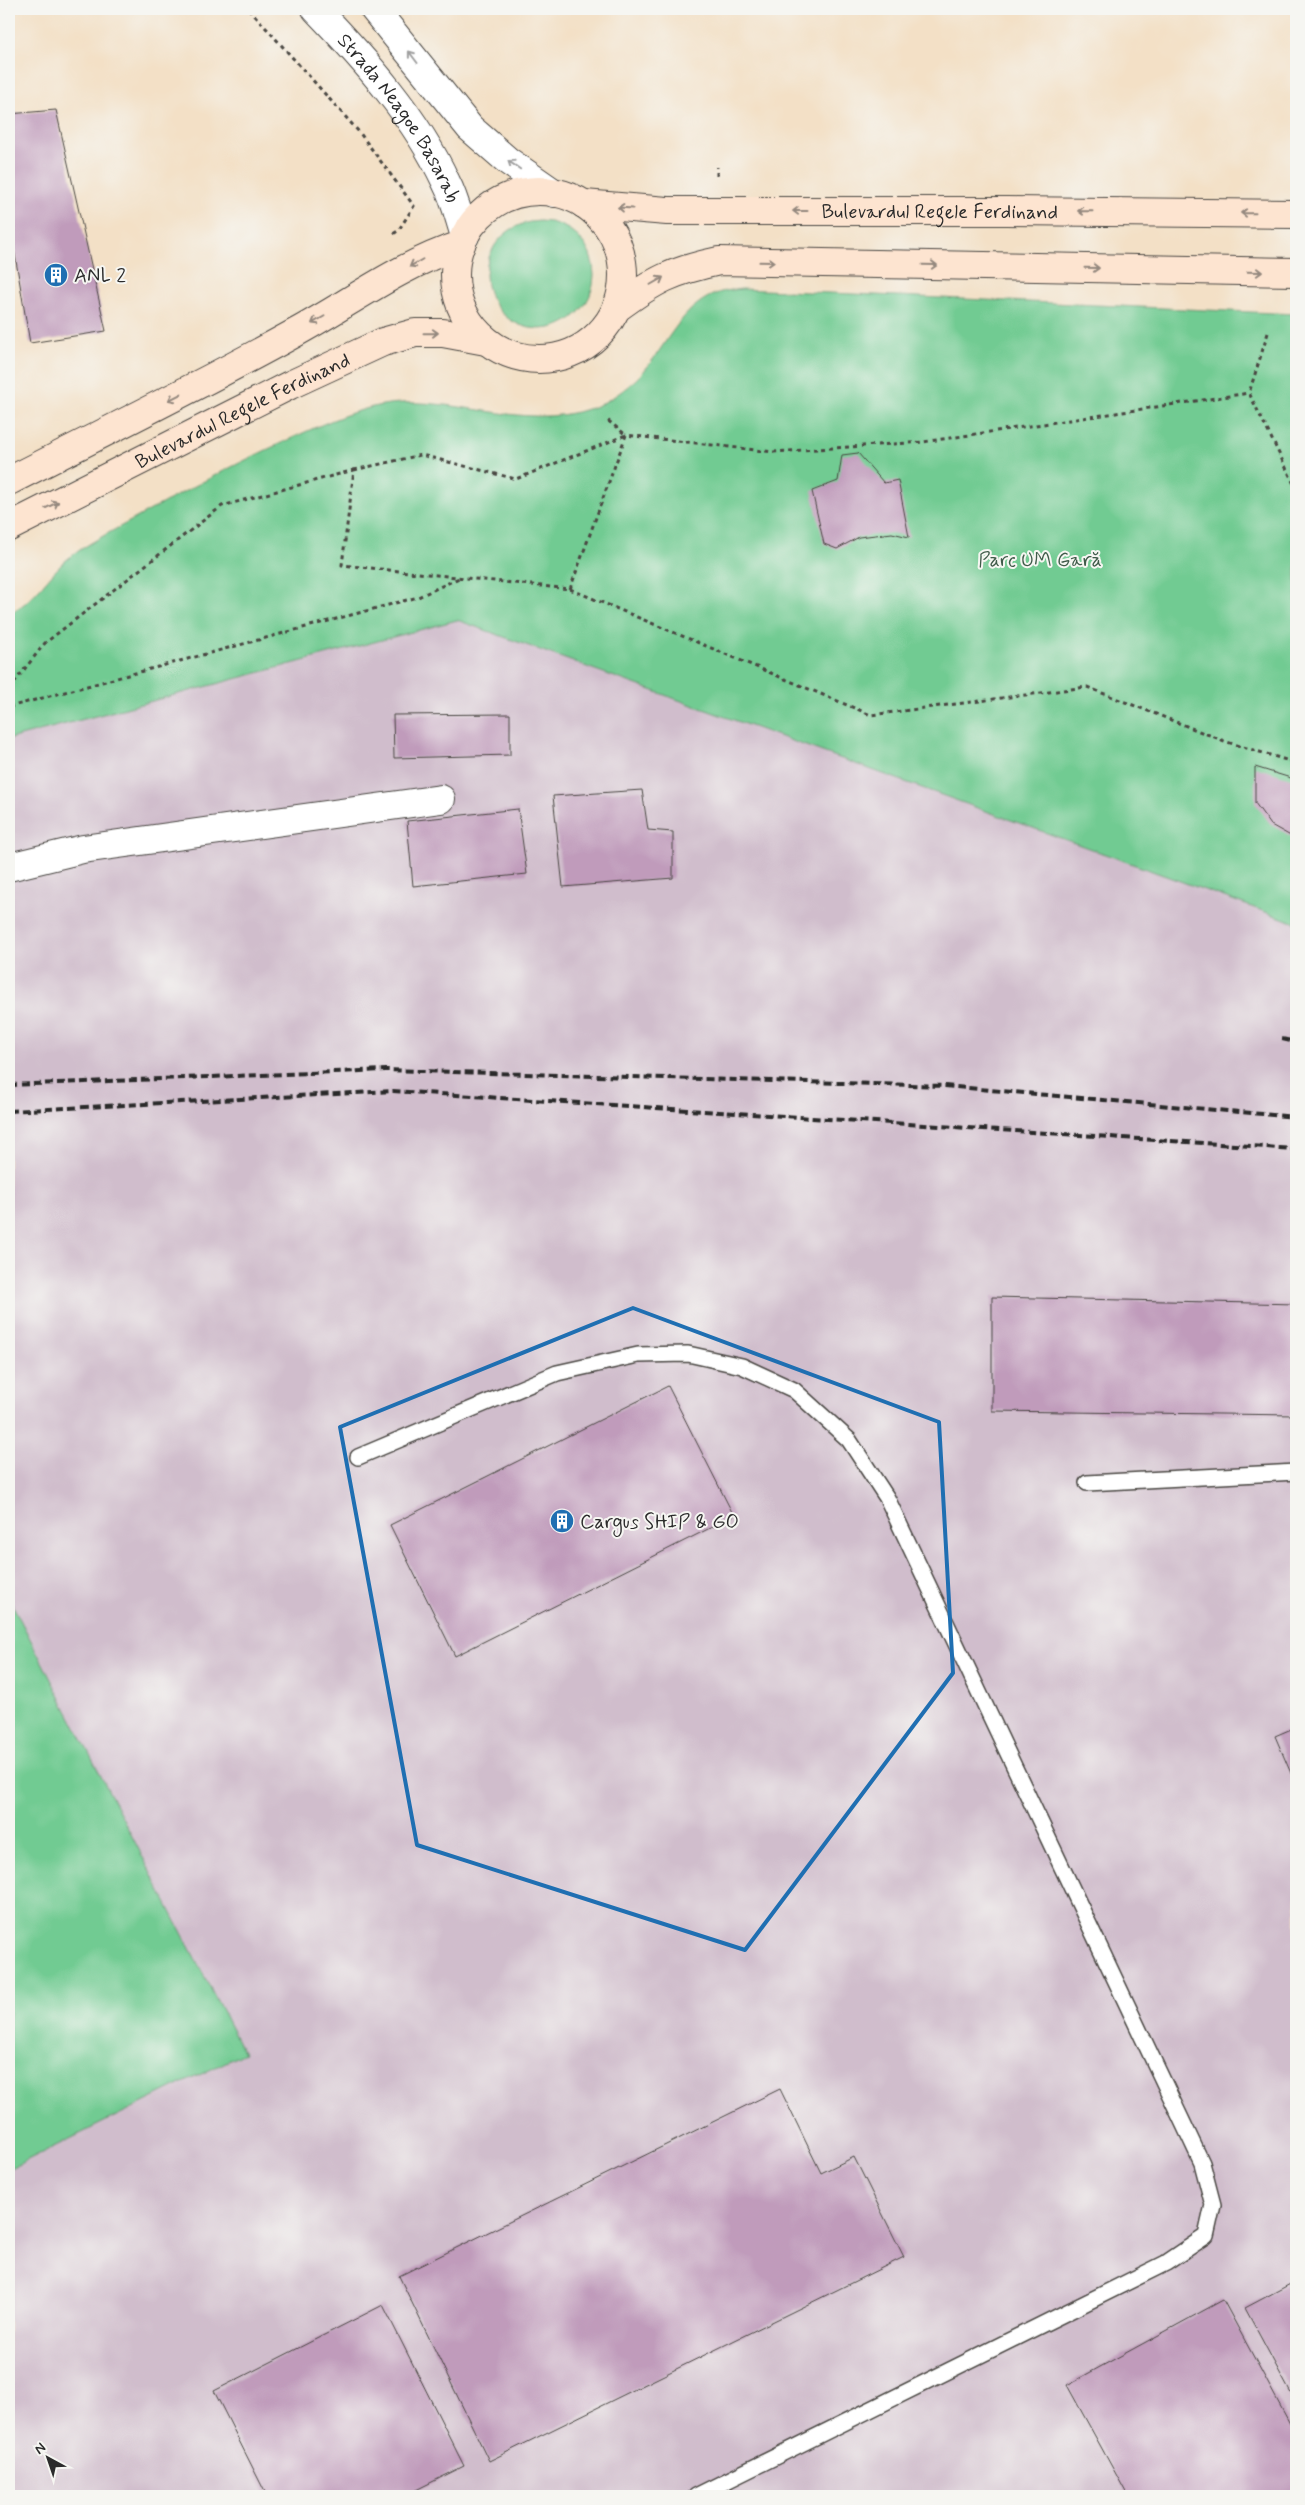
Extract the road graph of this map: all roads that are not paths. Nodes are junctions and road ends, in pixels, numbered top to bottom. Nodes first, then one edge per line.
1 (316, 9) edge
2 (374, 9) edge
3 (554, 193) junction
4 (584, 204) junction
5 (1296, 214) edge
6 (463, 240) junction
7 (1296, 272) edge
8 (617, 308) junction
9 (486, 341) junction
10 (9, 480) edge
11 (9, 527) edge
12 (441, 799) dead end
13 (9, 867) edge
14 (358, 1457) dead end
15 (1296, 1472) edge
16 (1087, 1484) dead end
17 (696, 2496) edge

1 - 6 street, Strada Neagoe Basarab
3 -> 2 street
3 - 4 main road
3 - 6 main road
5 -> 4 main road, Bulevardul Regele Ferdinand
4 - 8 main road
6 - 9 main road
6 -> 10 main road
8 -> 7 main road
8 - 9 main road
11 -> 9 main road, Bulevardul Regele Ferdinand
12 - 13 street
14 - 17 lane
15 - 16 lane

